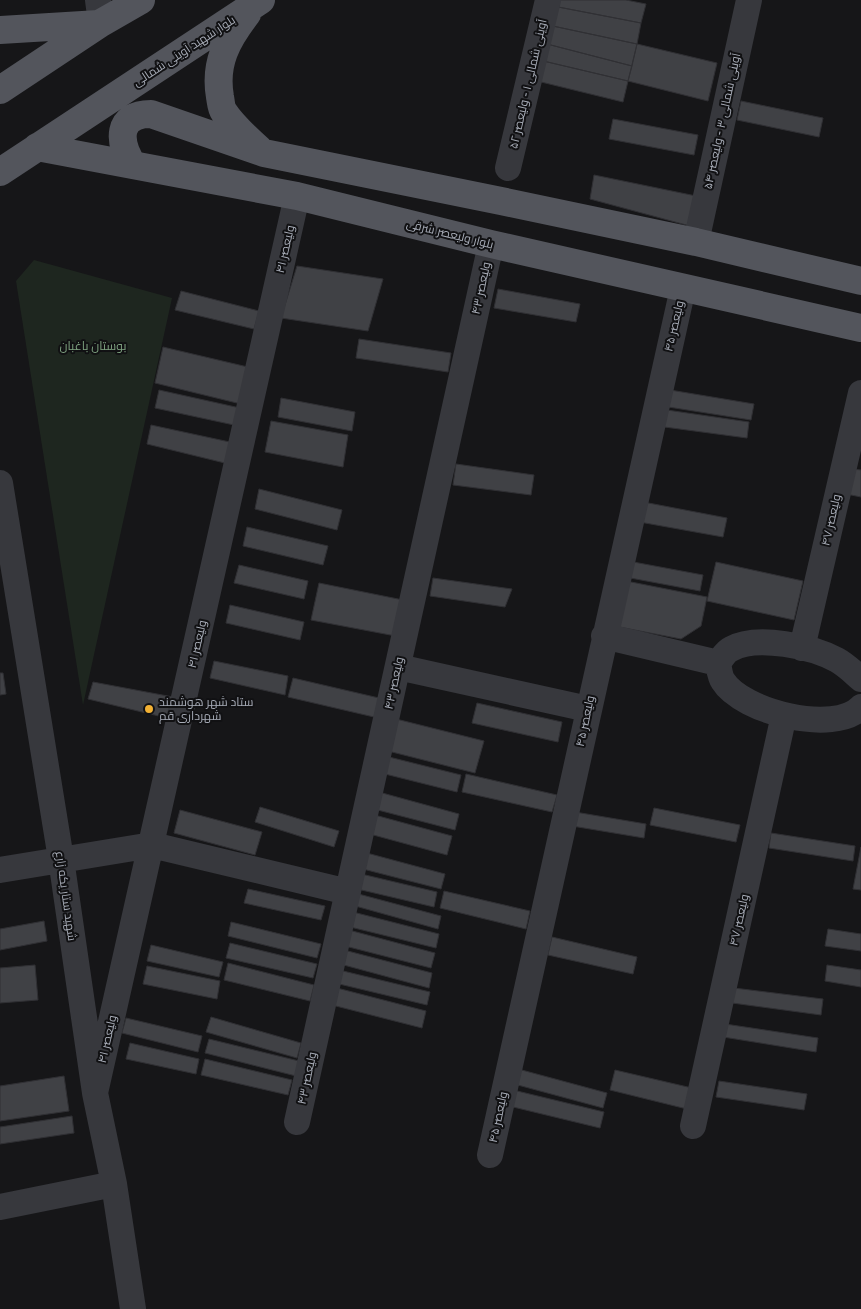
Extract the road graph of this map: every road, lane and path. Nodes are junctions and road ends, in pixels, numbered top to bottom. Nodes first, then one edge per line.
1 (141, 0) edge
2 (548, 0) edge
3 (749, 0) edge
4 (258, 2) edge
5 (99, 12) edge
6 (0, 30) edge
7 (0, 90) edge
8 (37, 147) junction
9 (264, 153) junction
10 (133, 165) junction
11 (508, 168) dead end
12 (0, 172) edge
13 (298, 196) junction
14 (696, 242) junction
15 (491, 244) junction
16 (861, 281) edge
17 (683, 288) junction
18 (861, 328) edge
19 (861, 393) edge
20 (0, 483) edge
21 (604, 636) junction
22 (802, 648) junction
23 (718, 663) junction
24 (398, 667) junction
25 (861, 679) edge
26 (861, 707) edge
27 (588, 708) junction
28 (784, 715) junction
29 (152, 845) junction
30 (61, 859) junction
31 (0, 870) edge
32 (348, 892) junction
33 (95, 1093) junction
34 (297, 1122) dead end
35 (693, 1126) dead end
36 (490, 1155) dead end
37 (114, 1184) junction
38 (0, 1207) edge
39 (133, 1309) edge

1 - 5 main road
2 - 11 street, آوینی شمالی ۱ - ولیعصر ۵۲
3 - 14 street, آوینی شمالی ۳ - ولیعصر ۵۴
4 - 8 main road, بلوار شهید آوینی شمالی
4 - 9 main road
5 - 6 main road
5 - 7 main road
8 - 10 main road, بلوار ولیعصر شرقی
8 - 12 main road, بلوار شهید آوینی شمالی
9 - 10 main road
9 - 14 main road
10 - 13 main road, بلوار ولیعصر شرقی
13 - 15 main road, بلوار ولیعصر شرقی
13 - 29 street, ولیعصر ۴۱
14 - 16 main road
15 - 17 main road, بلوار ولیعصر شرقی
15 - 24 street, ولیعصر ۴۳
17 - 18 main road, بلوار ولیعصر شرقی
17 - 21 street, ولیعصر ۴۵
19 - 22 street, ولیعصر ۴۷
20 - 30 street, شهید ستار یکه زارع
21 - 23 street
21 - 27 street, ولیعصر ۴۵
22 - 23 street
22 - 25 street
23 - 28 street
24 - 27 street
24 - 32 street, ولیعصر ۴۳
26 - 28 street
27 - 36 street, ولیعصر ۴۵
28 - 35 street, ولیعصر ۴۷
29 - 30 street
29 - 32 street
29 - 33 street, ولیعصر ۴۱
30 - 31 street
30 - 33 street, شهید ستار یکه زارع
32 - 34 street, ولیعصر ۴۳
33 - 37 street, شهید ستار یکه زارع
37 - 38 street
37 - 39 street, شهید ستار یکه زارع

